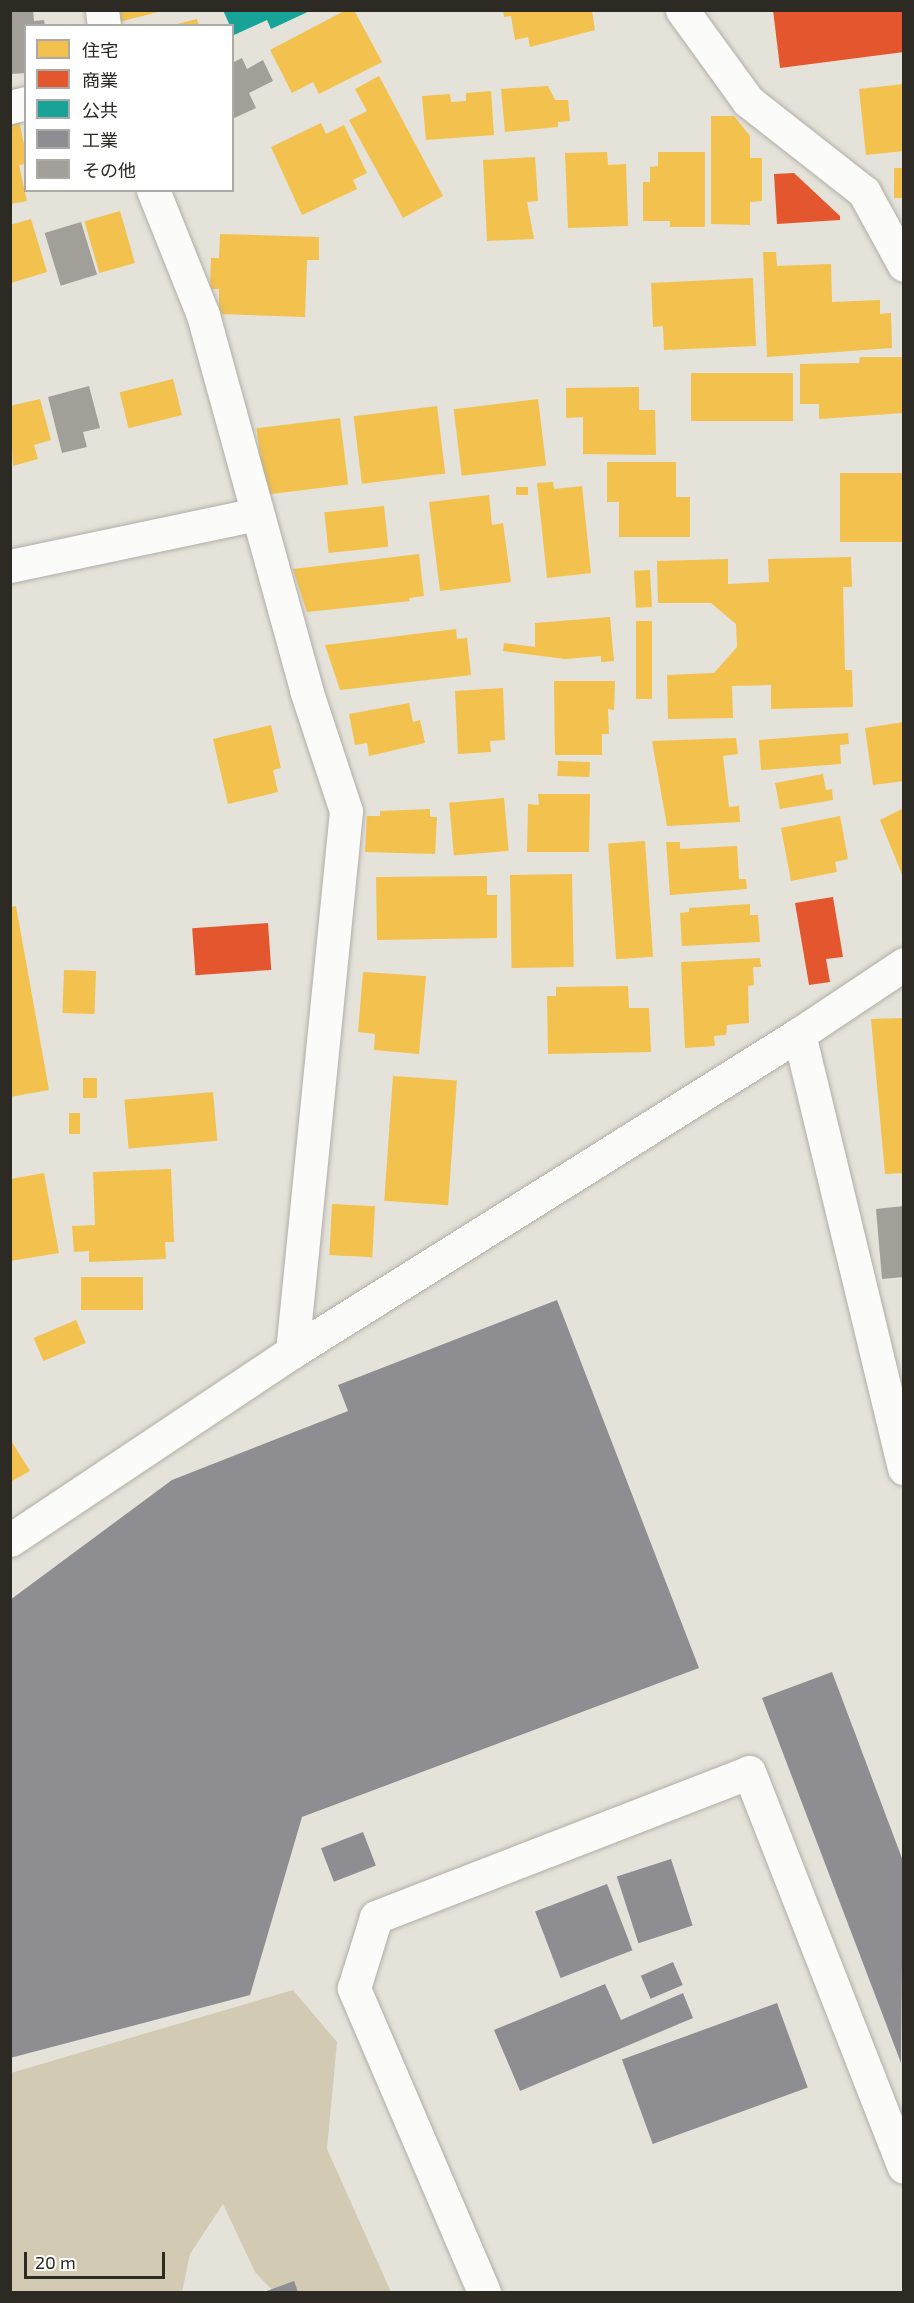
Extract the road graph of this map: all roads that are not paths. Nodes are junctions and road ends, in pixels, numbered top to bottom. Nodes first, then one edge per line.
1 (682, 10) edge
2 (154, 192) edge
3 (903, 265) edge
4 (258, 514) junction
5 (10, 566) edge
6 (903, 964) edge
7 (799, 1034) junction
8 (292, 1352) junction
9 (903, 1469) edge
10 (10, 1540) edge
11 (903, 2168) edge
12 (484, 2292) edge

1 - 3 street
2 - 4 street
4 - 5 street
4 - 8 street
6 - 7 street
7 - 8 street
7 - 9 street
8 - 10 street
11 - 12 street

